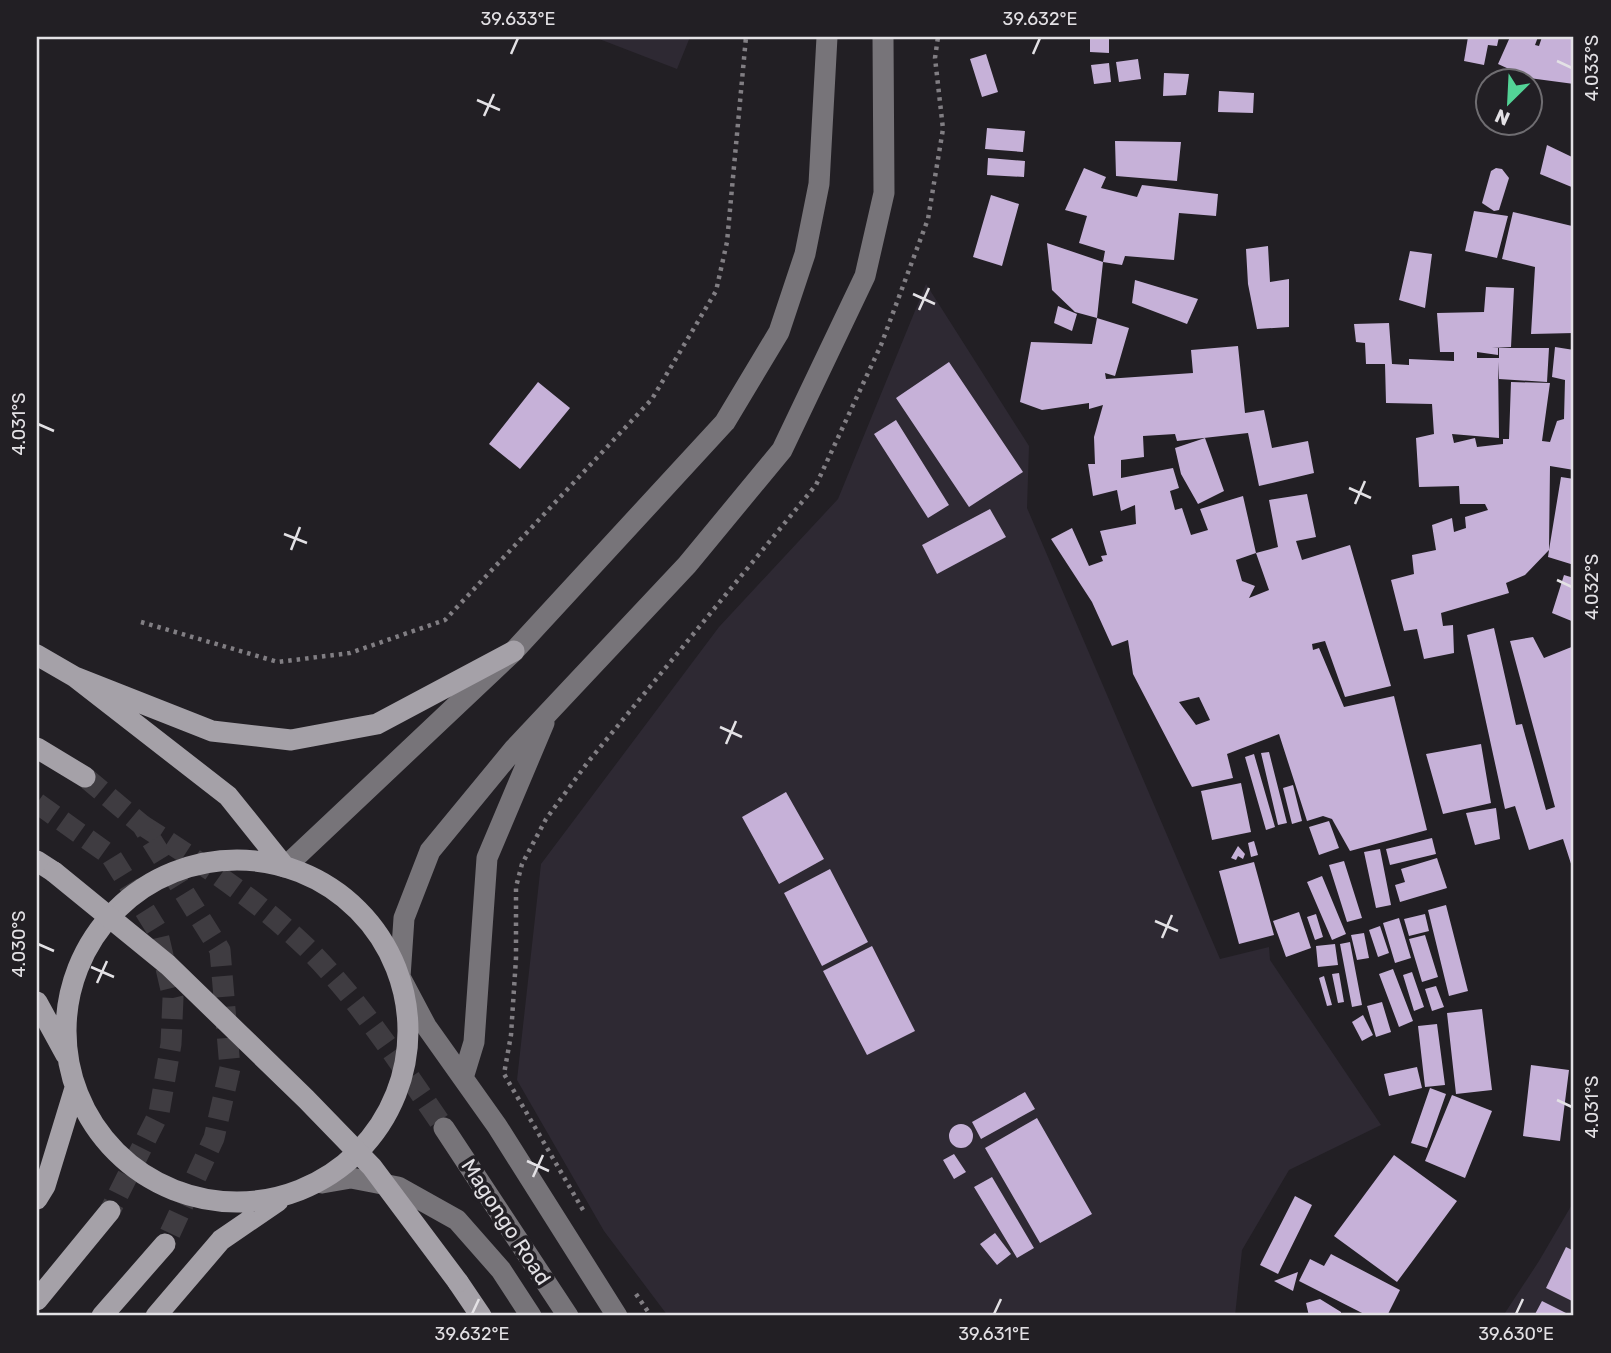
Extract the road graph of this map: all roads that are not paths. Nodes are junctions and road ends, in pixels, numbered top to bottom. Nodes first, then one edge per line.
1 (827, 37) edge
2 (883, 37) edge
3 (514, 651) junction
4 (37, 654) edge
5 (75, 677) junction
6 (549, 712) junction
7 (37, 748) edge
8 (85, 778) tunnel mouth
9 (46, 866) edge
10 (285, 866) junction
11 (400, 977) junction
12 (37, 1002) edge
13 (67, 1057) junction
14 (463, 1078) junction
15 (75, 1088) junction
16 (444, 1128) tunnel mouth
17 (322, 1183) junction
18 (286, 1196) junction
19 (37, 1199) edge
20 (110, 1211) tunnel mouth
21 (164, 1244) tunnel mouth
22 (37, 1300) edge
23 (102, 1316) edge
24 (156, 1316) edge
25 (481, 1316) edge
26 (531, 1316) edge
27 (568, 1316) edge
28 (617, 1316) edge

1 - 3 main road
2 - 6 main road
3 - 5 highway
3 - 10 main road
4 - 5 highway
5 - 10 highway
6 - 11 main road
6 - 14 main road
7 - 8 highway
9 - 25 highway, bridge
10 - 11 highway
10 - 13 highway
11 - 14 main road
11 - 17 highway
12 - 13 highway
13 - 15 highway
14 - 28 main road
15 - 18 highway
15 - 19 highway
16 - 27 main road, Magongo Road
17 - 18 highway
17 - 26 main road, Magongo Road
18 - 24 highway
20 - 22 highway
21 - 23 highway

